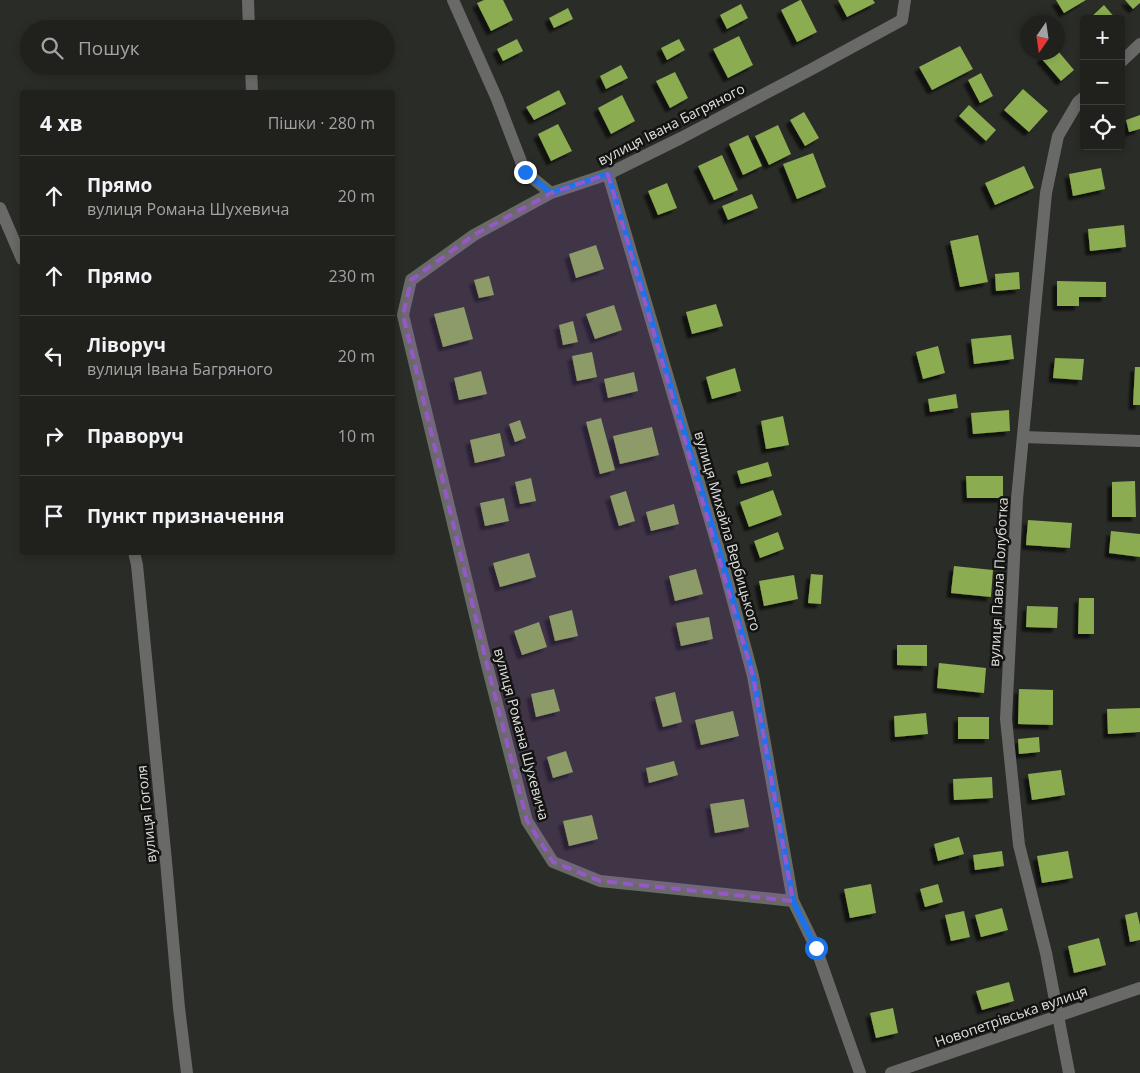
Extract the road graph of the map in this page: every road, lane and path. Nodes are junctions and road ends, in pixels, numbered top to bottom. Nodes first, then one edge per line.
1 (248, 0) edge
2 (453, 0) edge
3 (905, 0) edge
4 (249, 20) edge
5 (1140, 44) edge
6 (1123, 60) edge
7 (251, 75) edge
8 (252, 90) edge
9 (1080, 100) edge
10 (608, 174) junction
11 (551, 193) junction
12 (0, 208) edge
13 (20, 254) edge
14 (412, 280) joint
15 (1023, 437) junction
16 (1140, 441) edge
17 (135, 555) edge
18 (793, 901) junction
19 (1140, 988) edge
20 (1059, 1016) junction
21 (187, 1073) edge
22 (860, 1073) edge
23 (891, 1073) edge
24 (1069, 1073) edge

1 - 4 street
2 - 11 street
3 - 10 street, вулиця Івана Багряного
5 - 6 street
7 - 8 street
9 - 15 street, вулиця Павла Полуботка
10 - 11 street, вулиця Івана Багряного
10 - 18 street, вулиця Михайла Вербицького
11 - 14 street, вулиця Івана Багряного
12 - 13 street
14 - 18 street, вулиця Романа Шухевича
15 - 16 street
15 - 20 street, вулиця Павла Полуботка
17 - 21 street, вулиця Гоголя
18 - 22 street
19 - 20 street, Новопетрівська вулиця
20 - 23 street, Новопетрівська вулиця
20 - 24 street, вулиця Павла Полуботка

